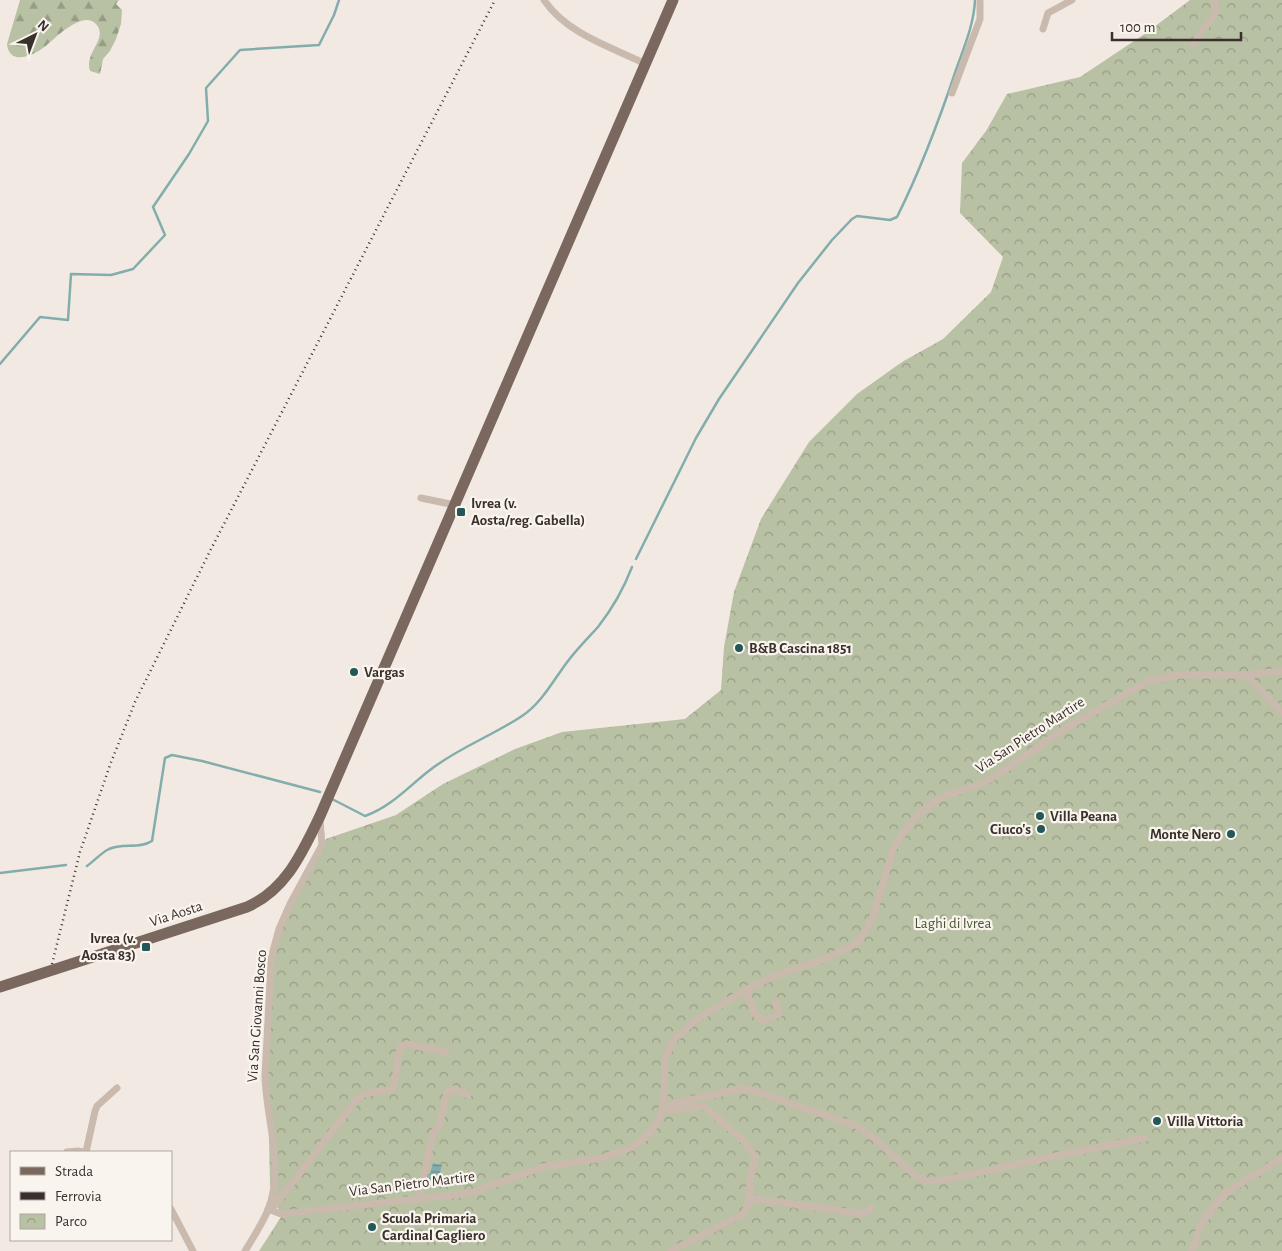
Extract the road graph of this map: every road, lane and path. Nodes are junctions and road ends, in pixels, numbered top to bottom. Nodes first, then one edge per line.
1 (544, 0) edge
2 (673, 0) edge
3 (980, 0) edge
4 (1072, 0) edge
5 (1214, 0) edge
6 (1043, 29) dead end
7 (1192, 44) dead end
8 (646, 64) junction
9 (952, 93) dead end
10 (421, 498) dead end
11 (455, 505) junction
12 (1282, 671) edge
13 (1246, 675) junction
14 (1282, 712) edge
15 (320, 816) junction
16 (0, 987) edge
17 (746, 990) junction
18 (776, 1001) dead end
19 (446, 1052) dead end
20 (117, 1088) dead end
21 (468, 1095) dead end
22 (663, 1109) junction
23 (1145, 1138) dead end
24 (85, 1151) edge
25 (1282, 1158) edge
26 (419, 1198) junction
27 (749, 1198) junction
28 (871, 1208) dead end
29 (270, 1210) junction
30 (172, 1211) edge
31 (193, 1251) edge
32 (245, 1251) edge
33 (672, 1251) edge
34 (1192, 1251) edge

1 - 8 street
2 - 8 main road, Via Aosta
3 - 9 street
4 - 6 street
5 - 7 street
8 - 11 main road, Via Aosta
10 - 11 street
11 - 15 main road, Via Aosta
12 - 13 street, Via San Pietro Martire
13 - 14 street
13 - 17 street, Via San Pietro Martire
15 - 16 main road, Via Aosta
15 - 29 street, Via San Giovanni Bosco
17 - 18 street
17 - 22 street, Via San Pietro Martire
19 - 29 street
20 - 24 street
21 - 26 street
22 - 23 street
22 - 26 street, Via San Pietro Martire
22 - 27 street
25 - 34 street
26 - 29 street, Via San Pietro Martire
27 - 28 street
27 - 33 street
29 - 32 street, Via San Giovanni Bosco
30 - 31 street

